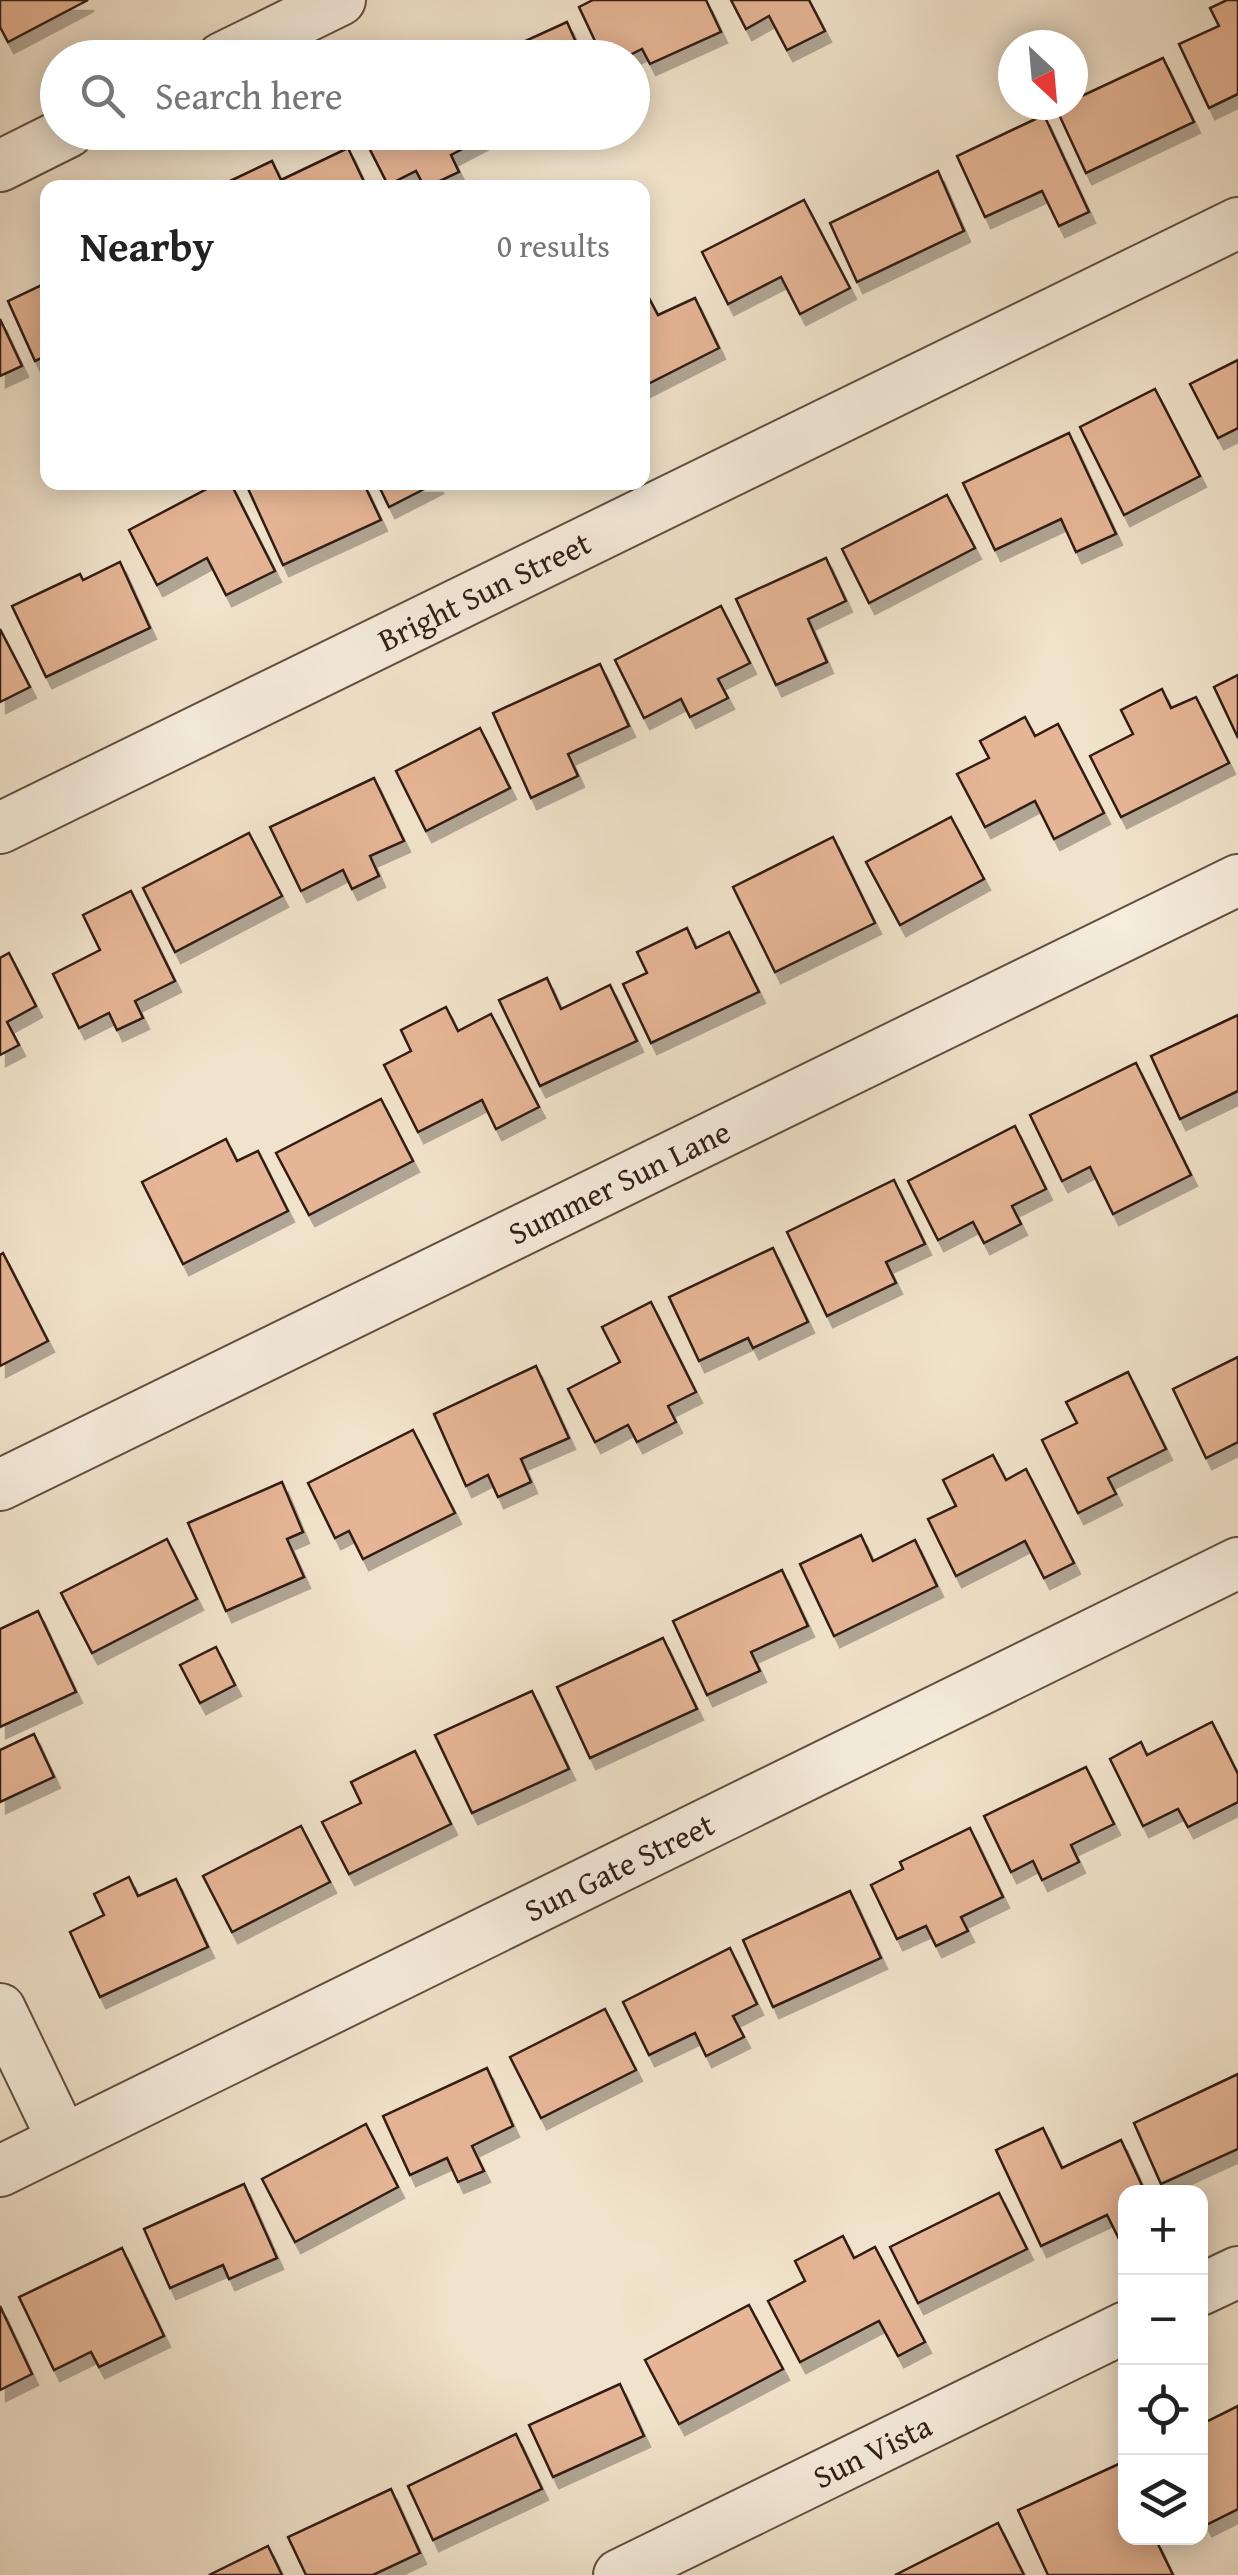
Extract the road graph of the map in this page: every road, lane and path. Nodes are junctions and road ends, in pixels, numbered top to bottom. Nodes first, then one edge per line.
1 (340, 0) edge
2 (259, 40) edge
3 (40, 146) edge
4 (0, 166) edge
5 (1238, 223) edge
6 (0, 828) edge
7 (1238, 880) edge
8 (0, 1485) edge
9 (1238, 1562) edge
10 (0, 2009) edge
11 (63, 2140) junction
12 (0, 2170) edge
13 (1238, 2272) edge
14 (1208, 2286) edge
15 (1118, 2331) edge
16 (619, 2575) edge

1 - 2 street
3 - 4 street
5 - 6 street, Bright Sun Street
7 - 8 street, Summer Sun Lane
9 - 11 street, Sun Gate Street
10 - 11 street
11 - 12 street, Sun Gate Street
13 - 14 street
15 - 16 street, Sun Vista

